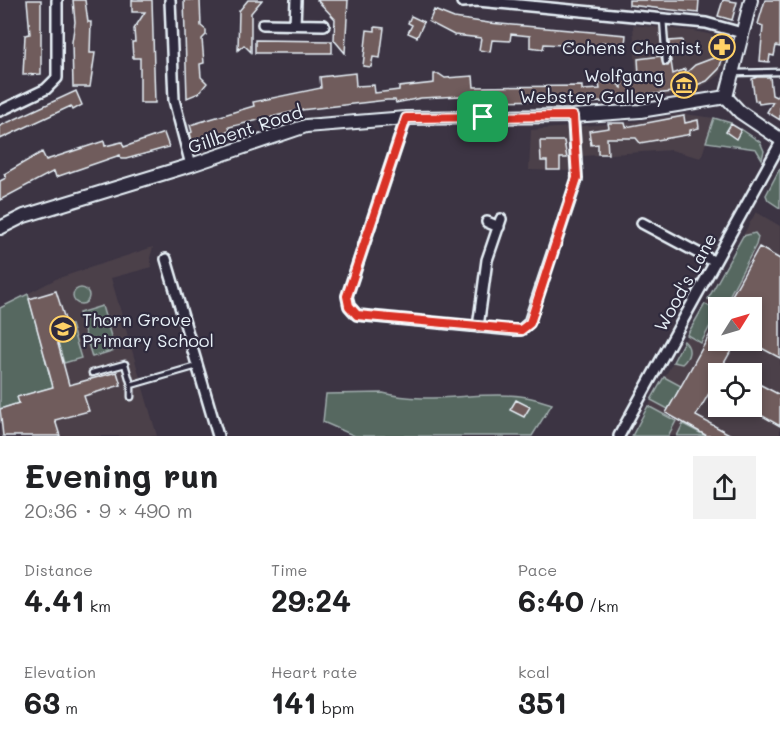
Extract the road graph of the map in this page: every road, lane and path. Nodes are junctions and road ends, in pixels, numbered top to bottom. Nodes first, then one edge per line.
1 (57, 0) edge
2 (170, 0) edge
3 (296, 0) edge
4 (751, 0) edge
5 (462, 2) dead end
6 (663, 18) junction
7 (263, 24) dead end
8 (295, 24) junction
9 (324, 25) dead end
10 (742, 33) junction
11 (666, 62) dead end
12 (780, 72) edge
13 (731, 73) junction
14 (726, 97) junction
15 (0, 111) edge
16 (573, 116) junction
17 (406, 118) junction
18 (780, 140) edge
19 (780, 144) edge
20 (191, 165) junction
21 (487, 222) dead end
22 (642, 223) dead end
23 (0, 228) edge
24 (166, 259) dead end
25 (715, 262) junction
26 (478, 327) junction
27 (197, 366) junction
28 (92, 372) dead end
29 (131, 385) junction
30 (131, 397) dead end
31 (218, 436) edge
32 (619, 436) edge

1 - 15 street
2 - 20 street
3 - 8 street
4 - 10 street
5 - 6 street
6 - 10 street
6 - 11 lane
7 - 8 street
8 - 9 street
10 - 13 street
12 - 13 lane
13 - 14 street
14 - 16 street, Gillbent Road
14 - 18 street
16 - 17 street, Gillbent Road
16 - 26 street
17 - 20 street, Gillbent Road
17 - 26 street
19 - 25 street, Wood's Lane
20 - 23 street, Gillbent Road
21 - 26 street
22 - 25 street
24 - 27 street
25 - 32 street, Wood's Lane
27 - 29 lane
27 - 31 street
28 - 29 lane
29 - 30 lane

